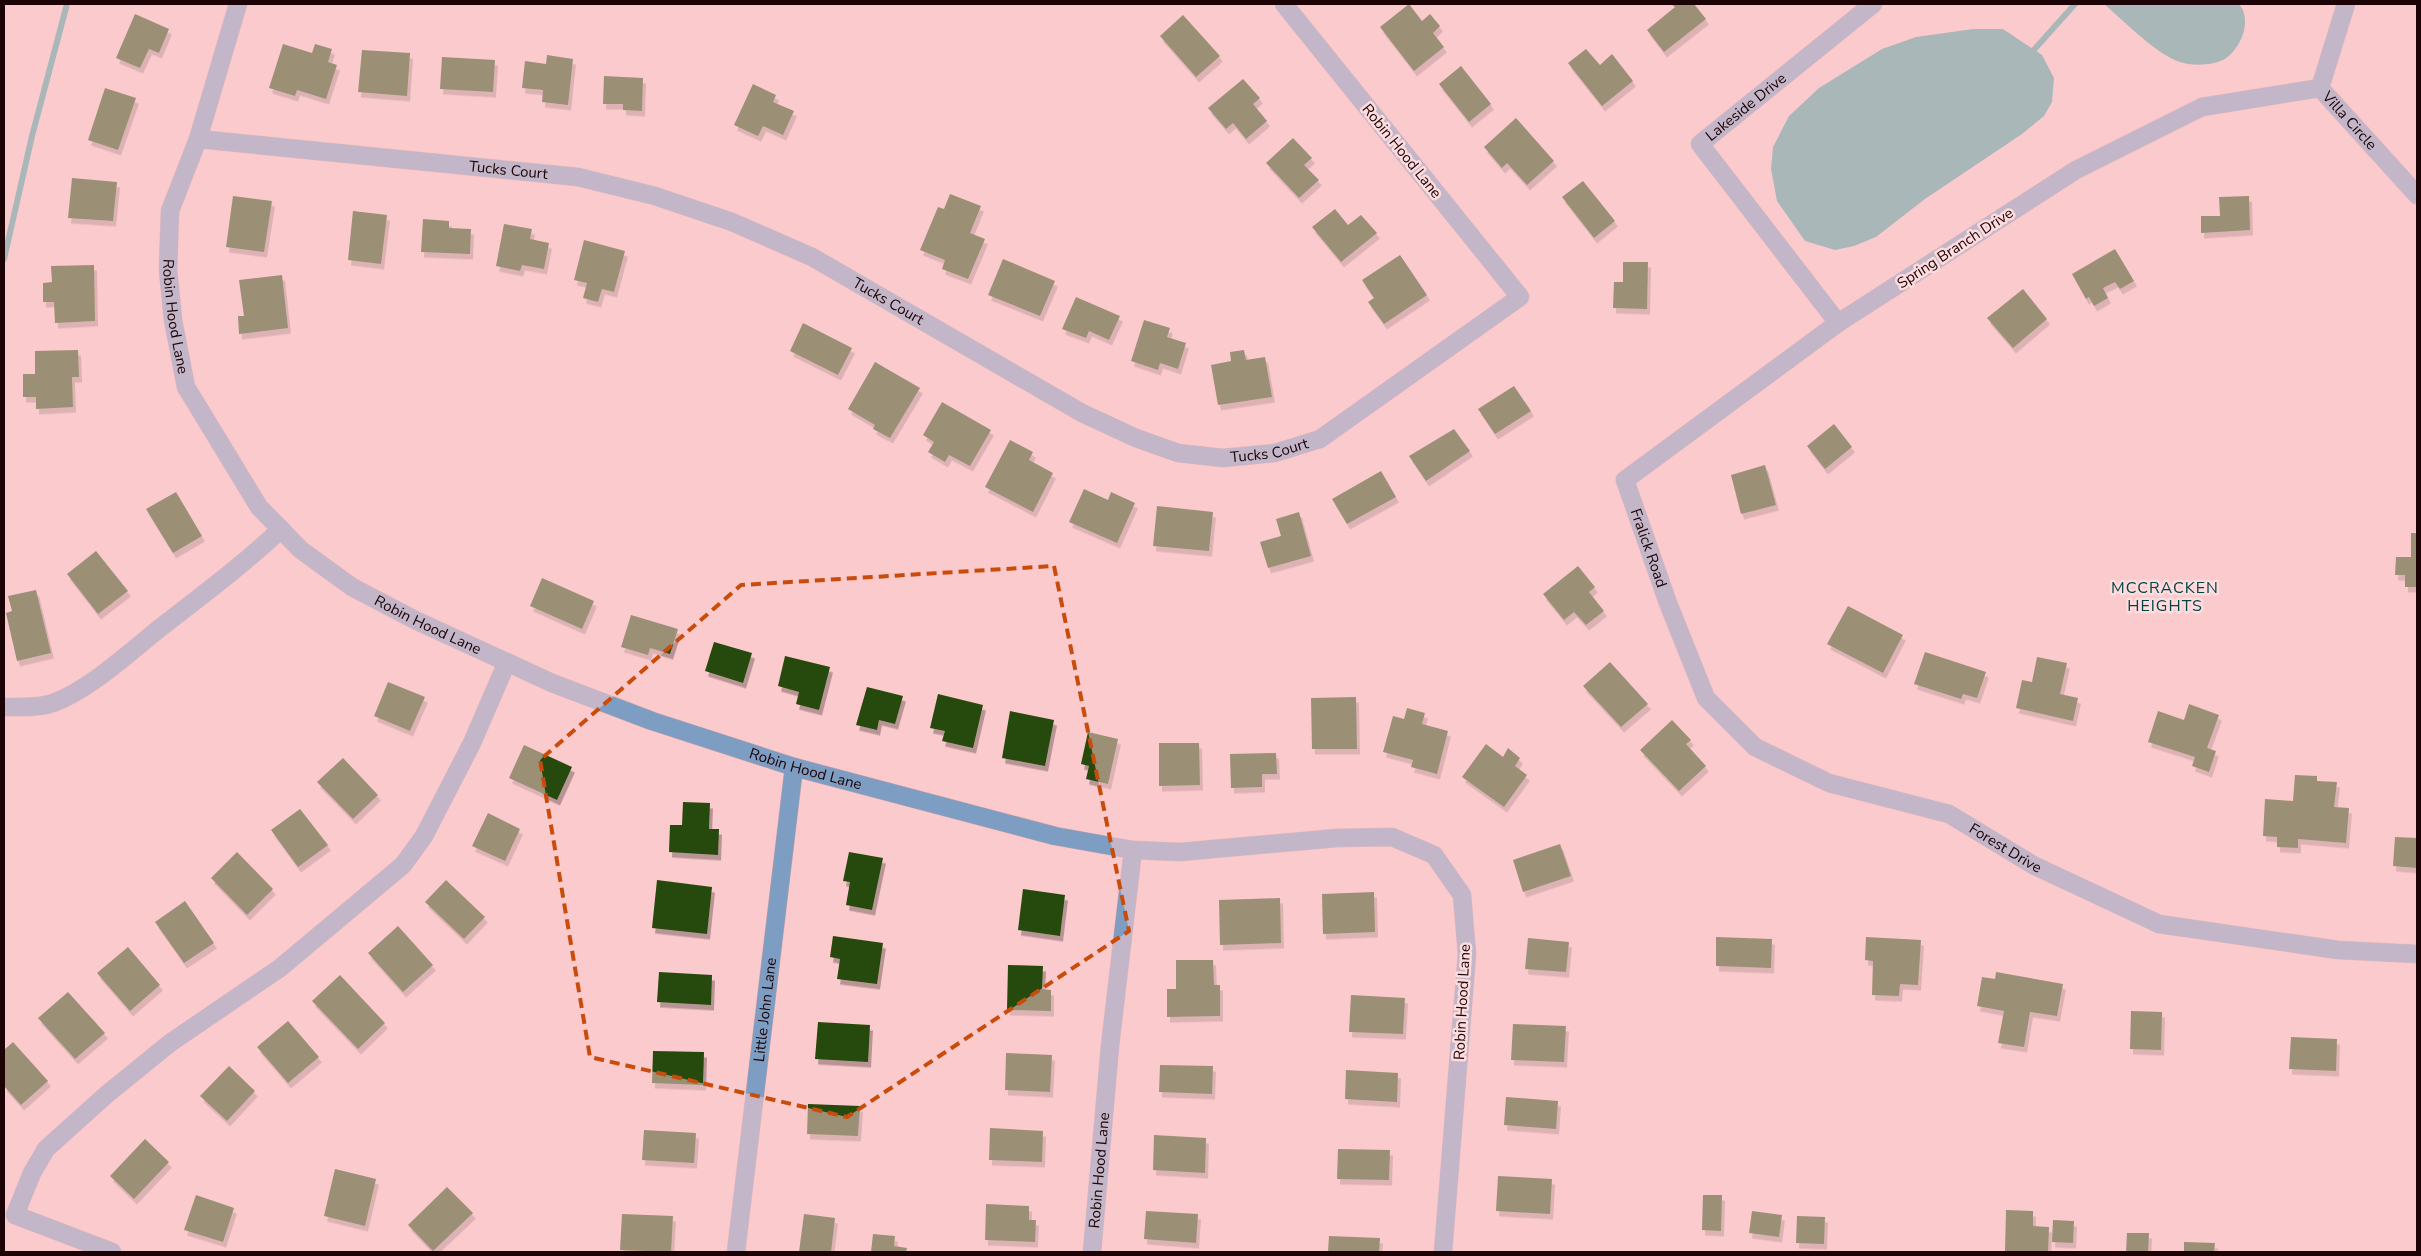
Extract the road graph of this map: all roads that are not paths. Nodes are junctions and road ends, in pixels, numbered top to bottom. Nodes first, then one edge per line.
1 (238, 4) edge
2 (1284, 4) edge
3 (1873, 4) edge
4 (2346, 4) edge
5 (2320, 88) junction
6 (198, 139) junction
7 (2417, 195) edge
8 (1520, 297) joint
9 (1838, 322) junction
10 (1625, 480) joint
11 (281, 529) junction
12 (1673, 616) joint
13 (507, 662) junction
14 (4, 707) edge
15 (794, 768) junction
16 (1133, 850) junction
17 (2417, 954) edge
18 (10, 1214) edge
19 (112, 1252) edge
20 (736, 1252) edge
21 (1092, 1252) edge
22 (1443, 1252) edge

1 - 6 street, Robin Hood Lane
2 - 8 street, Robin Hood Lane
3 - 9 street, Lakeside Drive
4 - 5 street, Villa Circle
5 - 7 street, Villa Circle
5 - 9 street, Spring Branch Drive
6 - 8 street, Tucks Court
6 - 11 street, Robin Hood Lane
9 - 10 street, Spring Branch Drive
10 - 12 street, Fralick Road
11 - 13 street, Robin Hood Lane
11 - 14 street
12 - 17 street, Forest Drive
13 - 15 street, Robin Hood Lane
13 - 18 street
15 - 16 street, Robin Hood Lane
15 - 20 street, Little John Lane
16 - 21 street, Robin Hood Lane
16 - 22 street, Robin Hood Lane
18 - 19 street

